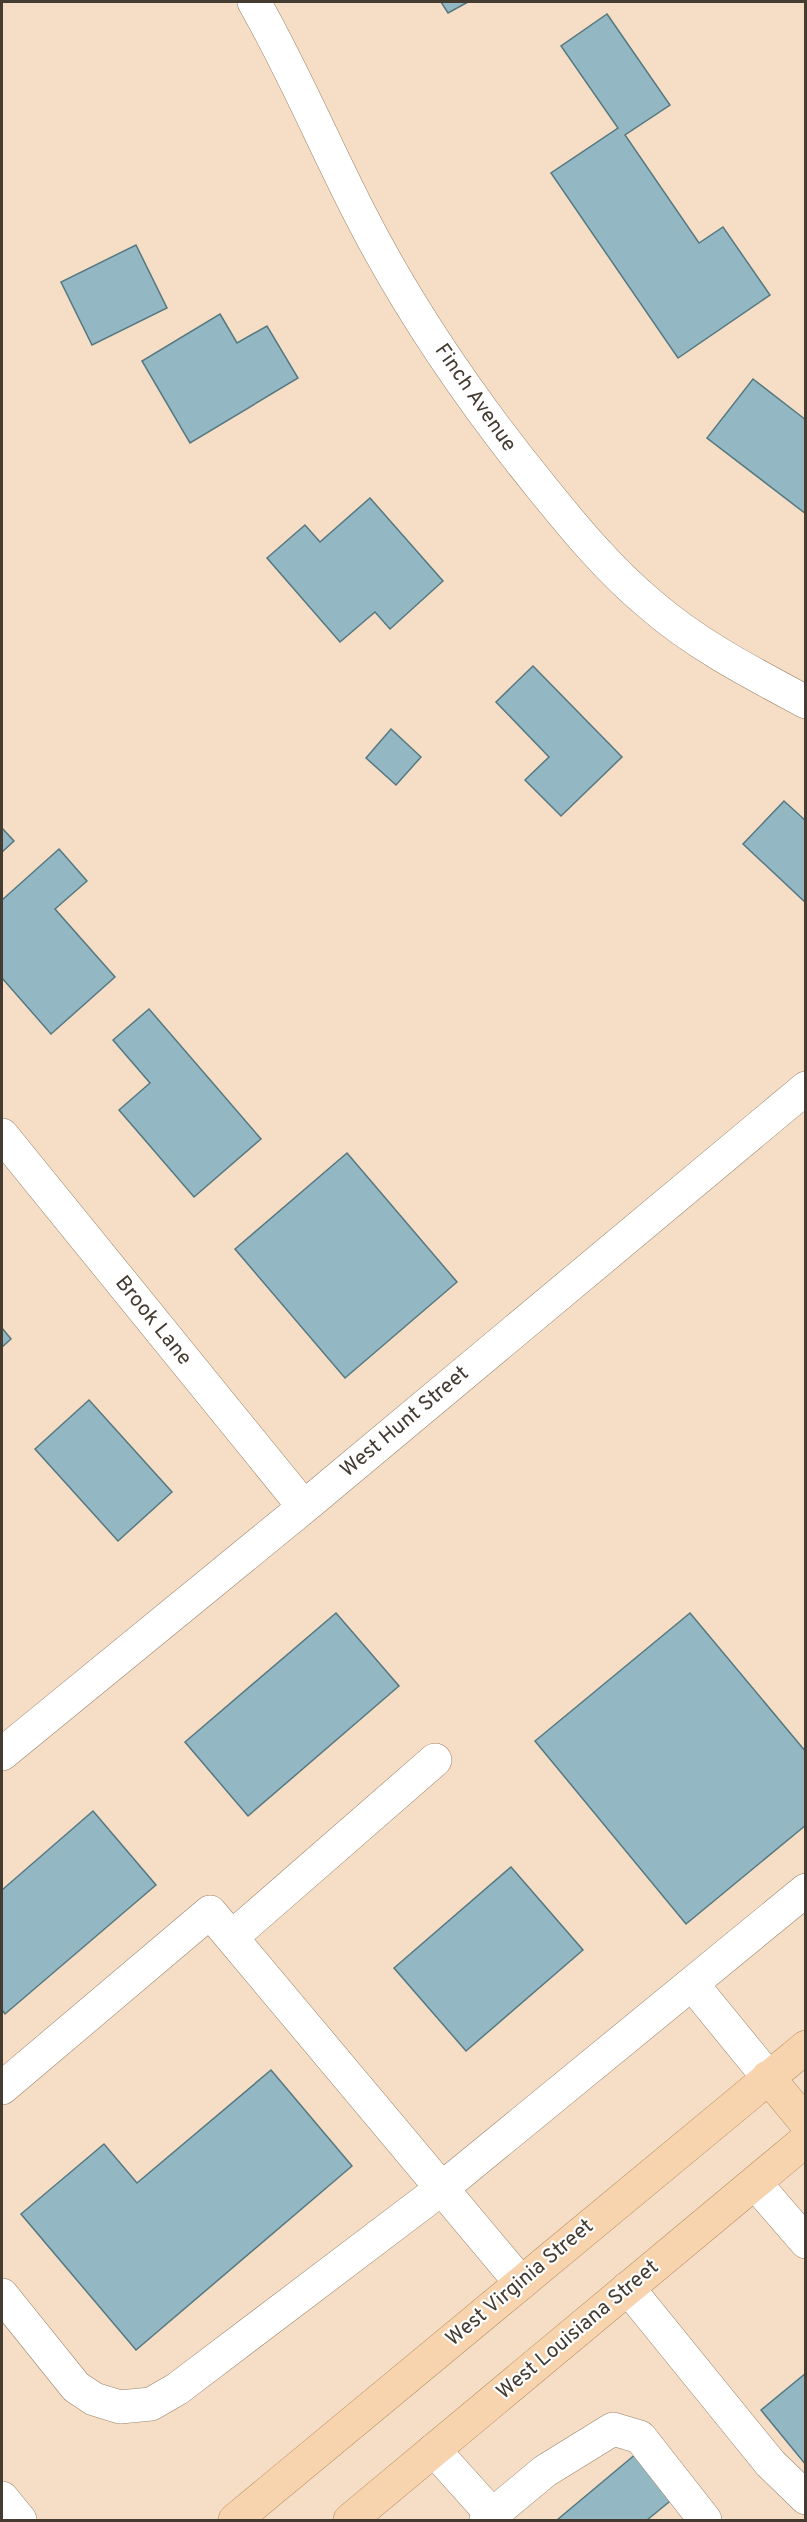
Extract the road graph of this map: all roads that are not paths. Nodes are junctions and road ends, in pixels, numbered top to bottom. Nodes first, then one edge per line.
1 (254, 2) edge
2 (806, 702) edge
3 (806, 1088) edge
4 (2, 1135) edge
5 (304, 1507) junction
6 (2, 1754) edge
7 (435, 1760) dead end
8 (806, 1890) edge
9 (232, 1937) junction
10 (692, 1984) junction
11 (806, 2047) edge
12 (768, 2077) junction
13 (2, 2088) edge
14 (806, 2123) edge
15 (806, 2140) edge
16 (755, 2183) junction
17 (441, 2189) junction
18 (806, 2241) edge
19 (521, 2283) junction
20 (628, 2288) junction
21 (2, 2295) edge
22 (434, 2450) junction
23 (2, 2498) edge
24 (806, 2498) edge
25 (492, 2519) edge
26 (20, 2520) edge
27 (235, 2520) edge
28 (350, 2520) edge
29 (705, 2520) edge

1 - 2 street, Finch Avenue
3 - 5 street, West Hunt Street
4 - 5 street, Brook Lane
5 - 6 street, West Hunt Street
7 - 9 street
8 - 10 street
9 - 13 street
9 - 17 street
10 - 12 street
10 - 17 street
11 - 12 main road, West Virginia Street
12 - 14 main road
12 - 19 main road, West Virginia Street
15 - 16 main road, West Louisiana Street
16 - 18 street
16 - 20 main road, West Louisiana Street
17 - 19 street
17 - 21 street
19 - 27 main road, West Virginia Street
20 - 22 main road, West Louisiana Street
20 - 24 street
22 - 25 street
22 - 28 main road, West Louisiana Street
23 - 26 street
25 - 29 street

